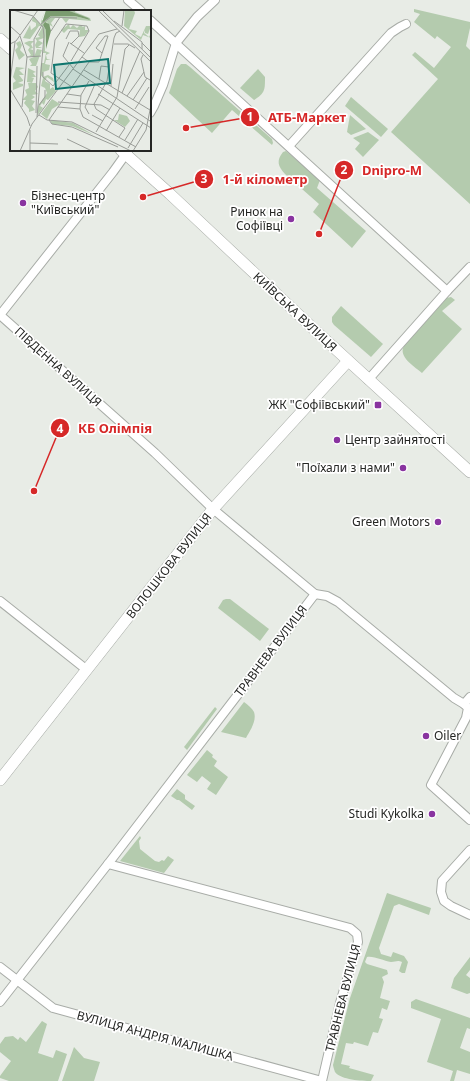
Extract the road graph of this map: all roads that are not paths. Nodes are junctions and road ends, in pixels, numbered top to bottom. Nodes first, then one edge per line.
1 (128, 0) edge
2 (215, 0) edge
3 (139, 10) edge
4 (151, 21) edge
5 (406, 24) dead end
6 (0, 39) edge
7 (176, 43) junction
8 (10, 48) edge
9 (151, 111) edge
10 (289, 146) junction
11 (125, 152) edge
12 (470, 267) edge
13 (447, 291) junction
14 (0, 315) edge
15 (348, 361) junction
16 (368, 380) junction
17 (470, 472) edge
18 (213, 509) junction
19 (315, 594) junction
20 (0, 600) edge
21 (87, 670) junction
22 (470, 697) edge
23 (464, 704) junction
24 (0, 780) edge
25 (470, 820) edge
26 (470, 850) edge
27 (108, 864) junction
28 (470, 915) edge
29 (0, 967) edge
30 (16, 980) junction
31 (0, 1002) edge
32 (322, 1081) edge

1 - 3 street
2 - 7 street
4 - 7 street
5 - 10 street
6 - 8 street
7 - 9 street
7 - 10 street
10 - 13 street
11 - 14 street
11 - 15 street, КИЇВСЬКА ВУЛИЦЯ
12 - 13 street
13 - 16 street
14 - 18 street, ПІВДЕННА ВУЛИЦЯ
15 - 16 street, КИЇВСЬКА ВУЛИЦЯ
15 - 18 street, ВОЛОШКОВА ВУЛИЦЯ
16 - 17 street, КИЇВСЬКА ВУЛИЦЯ
18 - 19 street, ПІВДЕННА ВУЛИЦЯ
18 - 21 street, ВОЛОШКОВА ВУЛИЦЯ
19 - 23 street, ТРАВНЕВА ВУЛИЦЯ
19 - 27 street, ТРАВНЕВА ВУЛИЦЯ
20 - 21 street
21 - 24 street, ВОЛОШКОВА ВУЛИЦЯ
22 - 23 street
23 - 25 street
26 - 28 street
27 - 30 street, ТРАВНЕВА ВУЛИЦЯ
27 - 32 street, ТРАВНЕВА ВУЛИЦЯ
29 - 30 street, ВУЛИЦЯ АНДРІЯ МАЛИШКА
30 - 31 street, ТРАВНЕВА ВУЛИЦЯ
30 - 32 street, ВУЛИЦЯ АНДРІЯ МАЛИШКА

